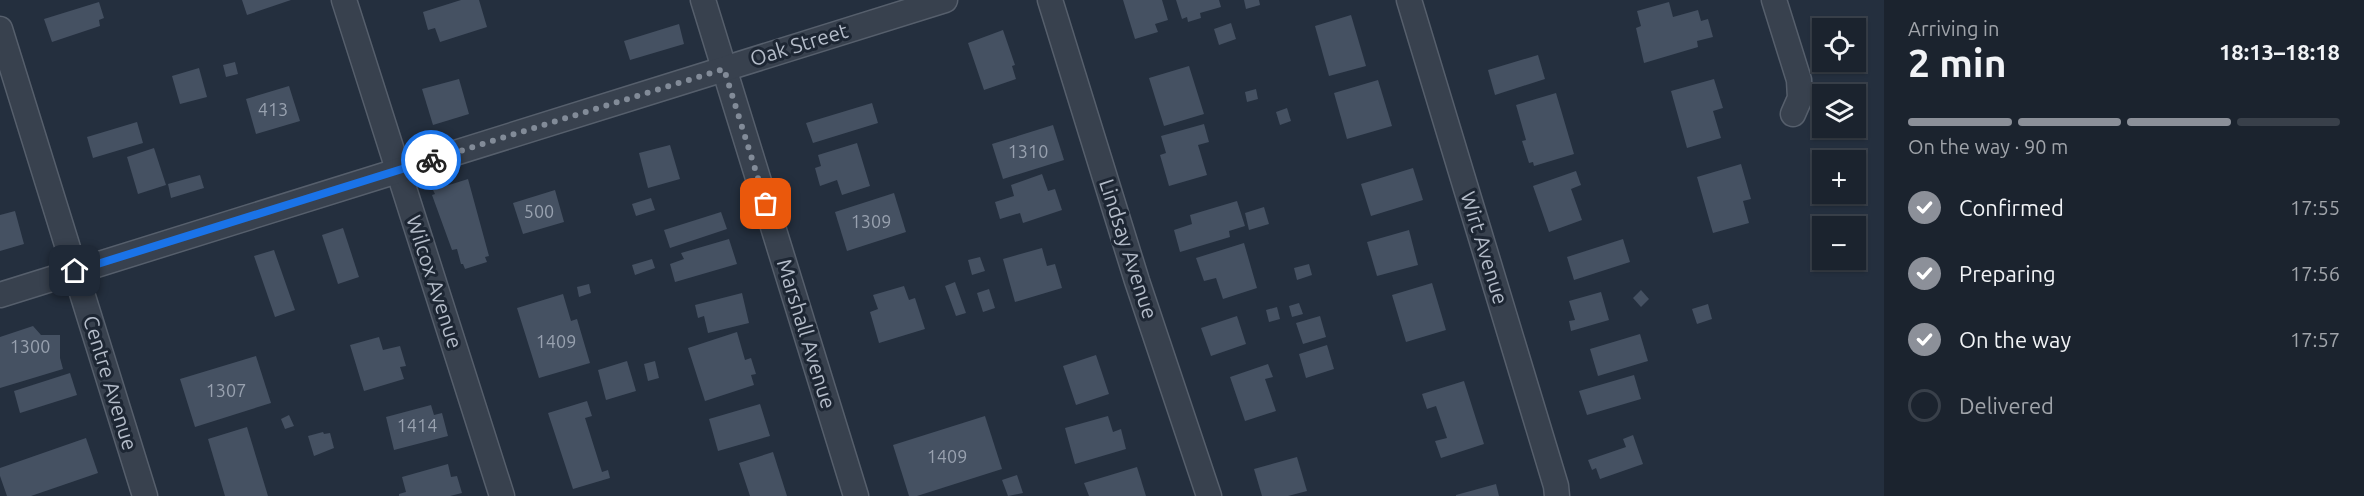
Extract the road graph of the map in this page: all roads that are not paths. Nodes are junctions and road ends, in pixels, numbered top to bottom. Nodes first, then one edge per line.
1 (344, 0) edge
2 (703, 0) edge
3 (945, 0) edge
4 (1050, 0) edge
5 (1409, 0) edge
6 (1774, 0) edge
7 (0, 29) edge
8 (724, 69) junction
9 (1793, 114) dead end
10 (398, 170) junction
11 (75, 271) junction
12 (0, 294) edge
13 (145, 496) edge
14 (502, 496) edge
15 (856, 496) edge
16 (1209, 496) edge
17 (1557, 496) edge

1 - 10 street, Wilcox Avenue
2 - 8 street, Marshall Avenue
3 - 8 street, Oak Street
4 - 16 street, Lindsay Avenue
5 - 17 street, Wirt Avenue
6 - 9 street
7 - 11 street, Centre Avenue
8 - 10 street, Oak Street
8 - 15 street, Marshall Avenue
10 - 11 street, Oak Street
10 - 14 street, Wilcox Avenue
11 - 12 street, Oak Street
11 - 13 street, Centre Avenue

